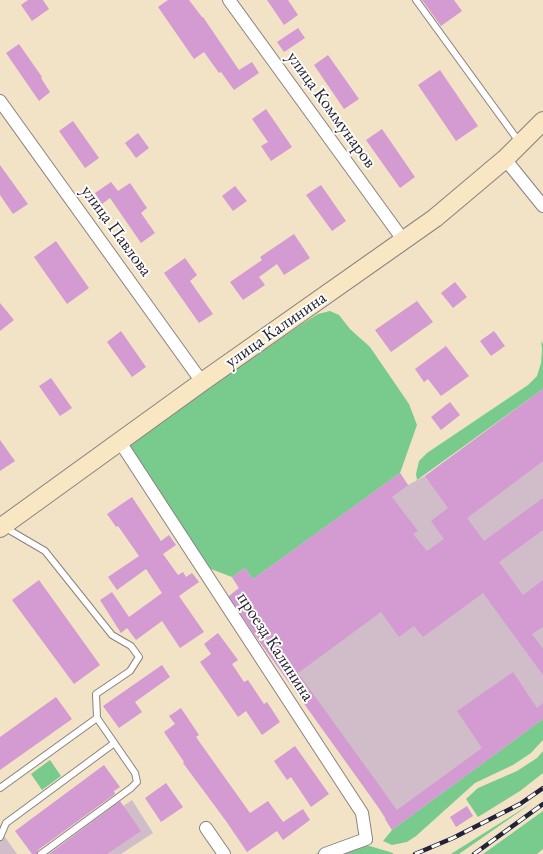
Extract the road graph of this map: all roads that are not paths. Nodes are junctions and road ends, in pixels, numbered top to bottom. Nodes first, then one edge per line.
1 (229, 0) edge
2 (416, 0) edge
3 (0, 101) edge
4 (543, 121) edge
5 (520, 144) junction
6 (506, 159) junction
7 (543, 206) edge
8 (404, 241) junction
9 (202, 382) junction
10 (120, 442) junction
11 (1, 526) edge
12 (97, 718) junction
13 (113, 744) junction
14 (0, 788) edge
15 (206, 828) dead end
16 (0, 837) edge
17 (41, 854) edge
18 (224, 854) edge
19 (325, 854) edge

1 - 8 street, улица Коммунаров
2 - 5 lane
3 - 9 street, улица Павлова
4 - 5 street, улица Калинина
5 - 6 street, улица Калинина
6 - 7 street
6 - 8 street, улица Калинина
8 - 9 street, улица Калинина
9 - 10 street, улица Калинина
10 - 11 street, улица Калинина
10 - 19 street, проезд Калинина
11 - 12 lane
12 - 13 lane
12 - 14 lane
13 - 16 lane
13 - 17 lane
15 - 18 street

